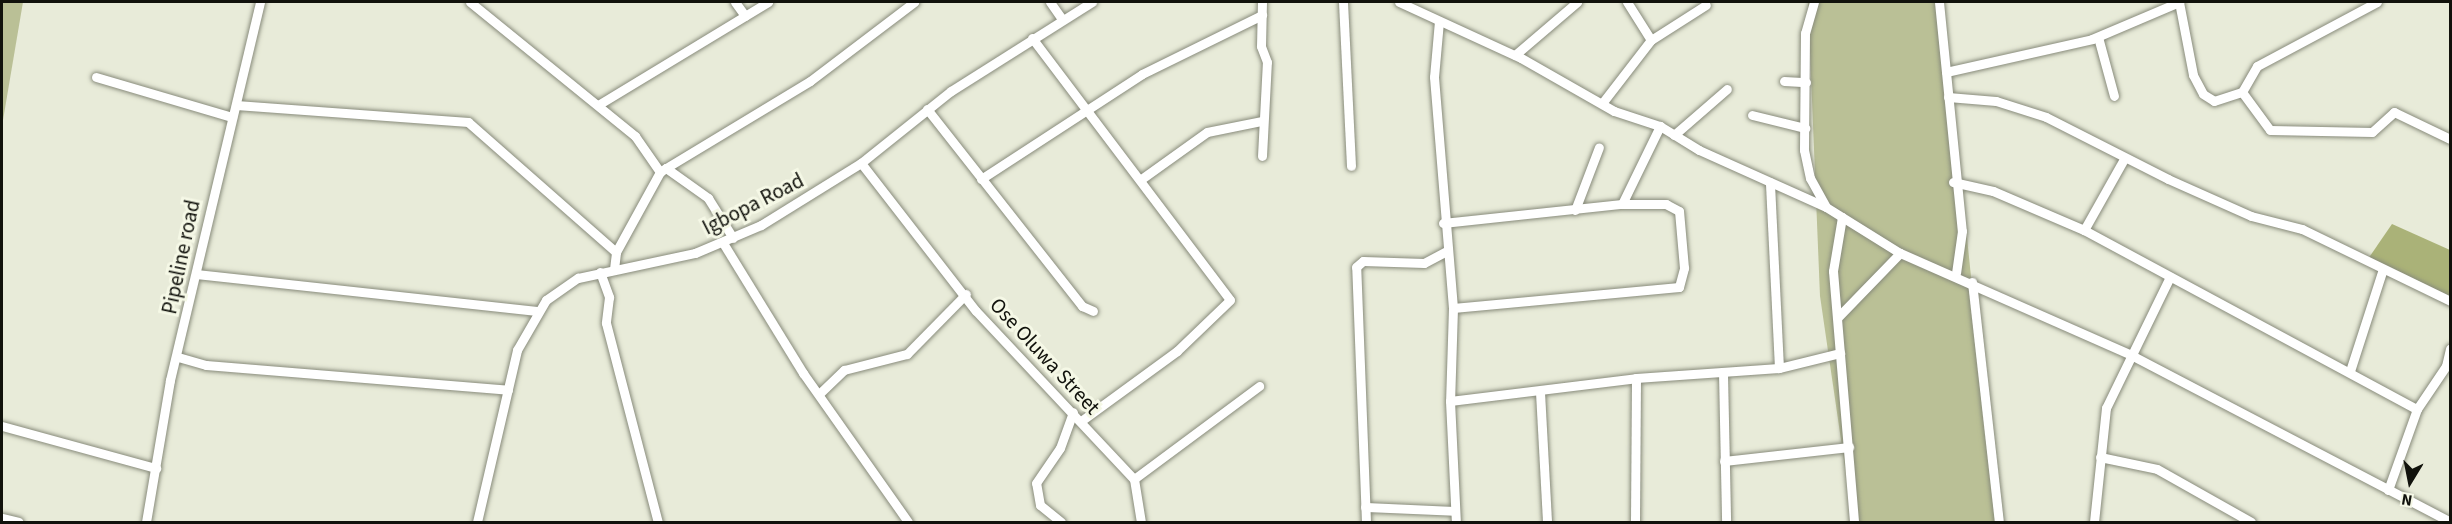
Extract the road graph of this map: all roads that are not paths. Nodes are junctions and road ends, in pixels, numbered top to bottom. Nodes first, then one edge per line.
1 (260, 2) edge
2 (470, 2) edge
3 (735, 2) edge
4 (768, 2) edge
5 (914, 2) edge
6 (1050, 2) edge
7 (1092, 2) edge
8 (1262, 2) edge
9 (1343, 2) edge
10 (1399, 2) edge
11 (1577, 2) edge
12 (1627, 2) edge
13 (1814, 2) edge
14 (1940, 2) edge
15 (2179, 2) edge
16 (2378, 2) edge
17 (1418, 5) edge
18 (1706, 5) dead end
19 (1262, 15) junction
20 (745, 16) junction
21 (1062, 19) junction
22 (1439, 21) junction
23 (2098, 37) junction
24 (1032, 38) junction
25 (1651, 40) junction
26 (1515, 55) junction
27 (1946, 72) junction
28 (96, 78) dead end
29 (1784, 81) dead end
30 (1806, 82) junction
31 (1727, 89) dead end
32 (2242, 92) junction
33 (2114, 96) dead end
34 (1948, 97) junction
35 (1603, 102) junction
36 (236, 105) junction
37 (597, 105) junction
38 (927, 109) junction
39 (1085, 111) junction
40 (1752, 115) dead end
41 (232, 117) junction
42 (1262, 121) junction
43 (1660, 126) junction
44 (1805, 128) junction
45 (1674, 135) junction
46 (2451, 139) edge
47 (1599, 147) dead end
48 (1262, 156) dead end
49 (2124, 159) junction
50 (861, 163) junction
51 (1351, 166) dead end
52 (663, 170) junction
53 (981, 179) junction
54 (1140, 180) junction
55 (1770, 182) junction
56 (1953, 182) junction
57 (1622, 204) junction
58 (1826, 207) junction
59 (1575, 210) junction
60 (1842, 218) junction
61 (1443, 223) junction
62 (2084, 230) junction
63 (733, 238) junction
64 (723, 243) junction
65 (616, 252) junction
66 (1445, 252) junction
67 (1900, 253) junction
68 (614, 269) junction
69 (2383, 269) junction
70 (600, 272) junction
71 (1956, 273) junction
72 (196, 274) junction
73 (2170, 277) junction
74 (1972, 282) junction
75 (966, 294) junction
76 (2451, 301) edge
77 (1453, 308) junction
78 (537, 311) junction
79 (1093, 311) dead end
80 (1838, 316) junction
81 (2451, 348) edge
82 (1840, 352) junction
83 (2133, 356) junction
84 (178, 357) junction
85 (1779, 368) junction
86 (2350, 371) junction
87 (1724, 374) junction
88 (1636, 378) junction
89 (1259, 387) dead end
90 (508, 390) junction
91 (1540, 392) junction
92 (819, 394) junction
93 (1450, 401) junction
94 (2417, 409) junction
95 (1073, 412) junction
96 (1081, 421) junction
97 (2, 426) edge
98 (1849, 447) junction
99 (2100, 457) junction
100 (1724, 461) junction
101 (156, 468) junction
102 (1134, 479) junction
103 (2388, 490) junction
104 (1365, 507) junction
105 (1455, 511) junction
106 (2, 518) edge
107 (19, 522) edge
108 (146, 522) edge
109 (477, 522) edge
110 (658, 522) edge
111 (908, 522) edge
112 (1061, 522) edge
113 (1141, 522) edge
114 (1366, 522) edge
115 (1456, 522) edge
116 (1547, 522) edge
117 (1635, 522) edge
118 (1726, 522) edge
119 (1854, 522) edge
120 (1999, 522) edge
121 (2094, 522) edge
122 (2251, 522) edge
123 (2451, 522) edge

1 - 36 street, Pipeline road
2 - 37 street
3 - 20 street
4 - 20 street
5 - 52 street
6 - 21 street
7 - 21 street, Igbopa Road
8 - 19 street
9 - 51 street
10 - 17 street
11 - 26 street
12 - 25 street
13 - 30 street
14 - 27 street
15 - 23 street
15 - 32 street
16 - 32 street
17 - 22 street
18 - 25 street
19 - 39 street
19 - 42 street
20 - 37 street
21 - 24 street, Igbopa Road
22 - 26 street
22 - 61 street
23 - 27 street
23 - 33 street
24 - 38 street, Igbopa Road
24 - 39 street
25 - 35 street
26 - 35 street
27 - 34 street
28 - 41 street
29 - 30 street
30 - 44 street
31 - 45 street
32 - 46 street
34 - 49 street
34 - 56 street
35 - 43 street
36 - 41 street, Pipeline road
36 - 65 street
37 - 52 street
38 - 50 street, Igbopa Road
38 - 53 street
39 - 53 street
39 - 54 street
40 - 44 street
41 - 72 street, Pipeline road
42 - 48 street
42 - 54 street
43 - 45 street
43 - 57 street
44 - 58 street
45 - 55 street
47 - 59 street
49 - 62 street
49 - 69 street
50 - 63 street, Igbopa Road
50 - 75 street, Ose Oluwa Street
52 - 63 street
52 - 65 street
53 - 79 street
54 - 96 street
55 - 58 street
55 - 85 street
56 - 62 street
56 - 71 street
57 - 59 street
57 - 77 street
58 - 60 street
59 - 61 street
60 - 67 street
60 - 80 street
61 - 66 street
62 - 73 street
63 - 64 street, Igbopa Road
64 - 68 street, Igbopa Road
64 - 92 street
65 - 68 street
66 - 77 street
66 - 104 street
67 - 71 street
67 - 80 street
68 - 70 street, Igbopa Road
69 - 76 street
69 - 86 street
70 - 78 street, Igbopa Road
70 - 110 street
71 - 74 street
72 - 78 street
72 - 84 street, Pipeline road
73 - 83 street
73 - 86 street
74 - 83 street
74 - 120 street
75 - 92 street
75 - 95 street, Ose Oluwa Street
77 - 93 street
78 - 90 street, Igbopa Road
80 - 82 street
81 - 94 street
82 - 85 street
82 - 98 street
83 - 99 street
83 - 103 street
84 - 90 street
84 - 101 street, Pipeline road
85 - 87 street
86 - 94 street
87 - 88 street
87 - 100 street
88 - 91 street
88 - 117 street
89 - 102 street
90 - 109 street, Igbopa Road
91 - 93 street
91 - 116 street
92 - 111 street
93 - 105 street
94 - 103 street
95 - 96 street, Ose Oluwa Street
95 - 112 street
96 - 102 street, Ose Oluwa Street
97 - 101 street
98 - 100 street
98 - 119 street
99 - 121 street
99 - 122 street
100 - 118 street
101 - 108 street, Pipeline road
102 - 113 street
103 - 123 street
104 - 105 street
104 - 114 street
105 - 115 street
106 - 107 street

